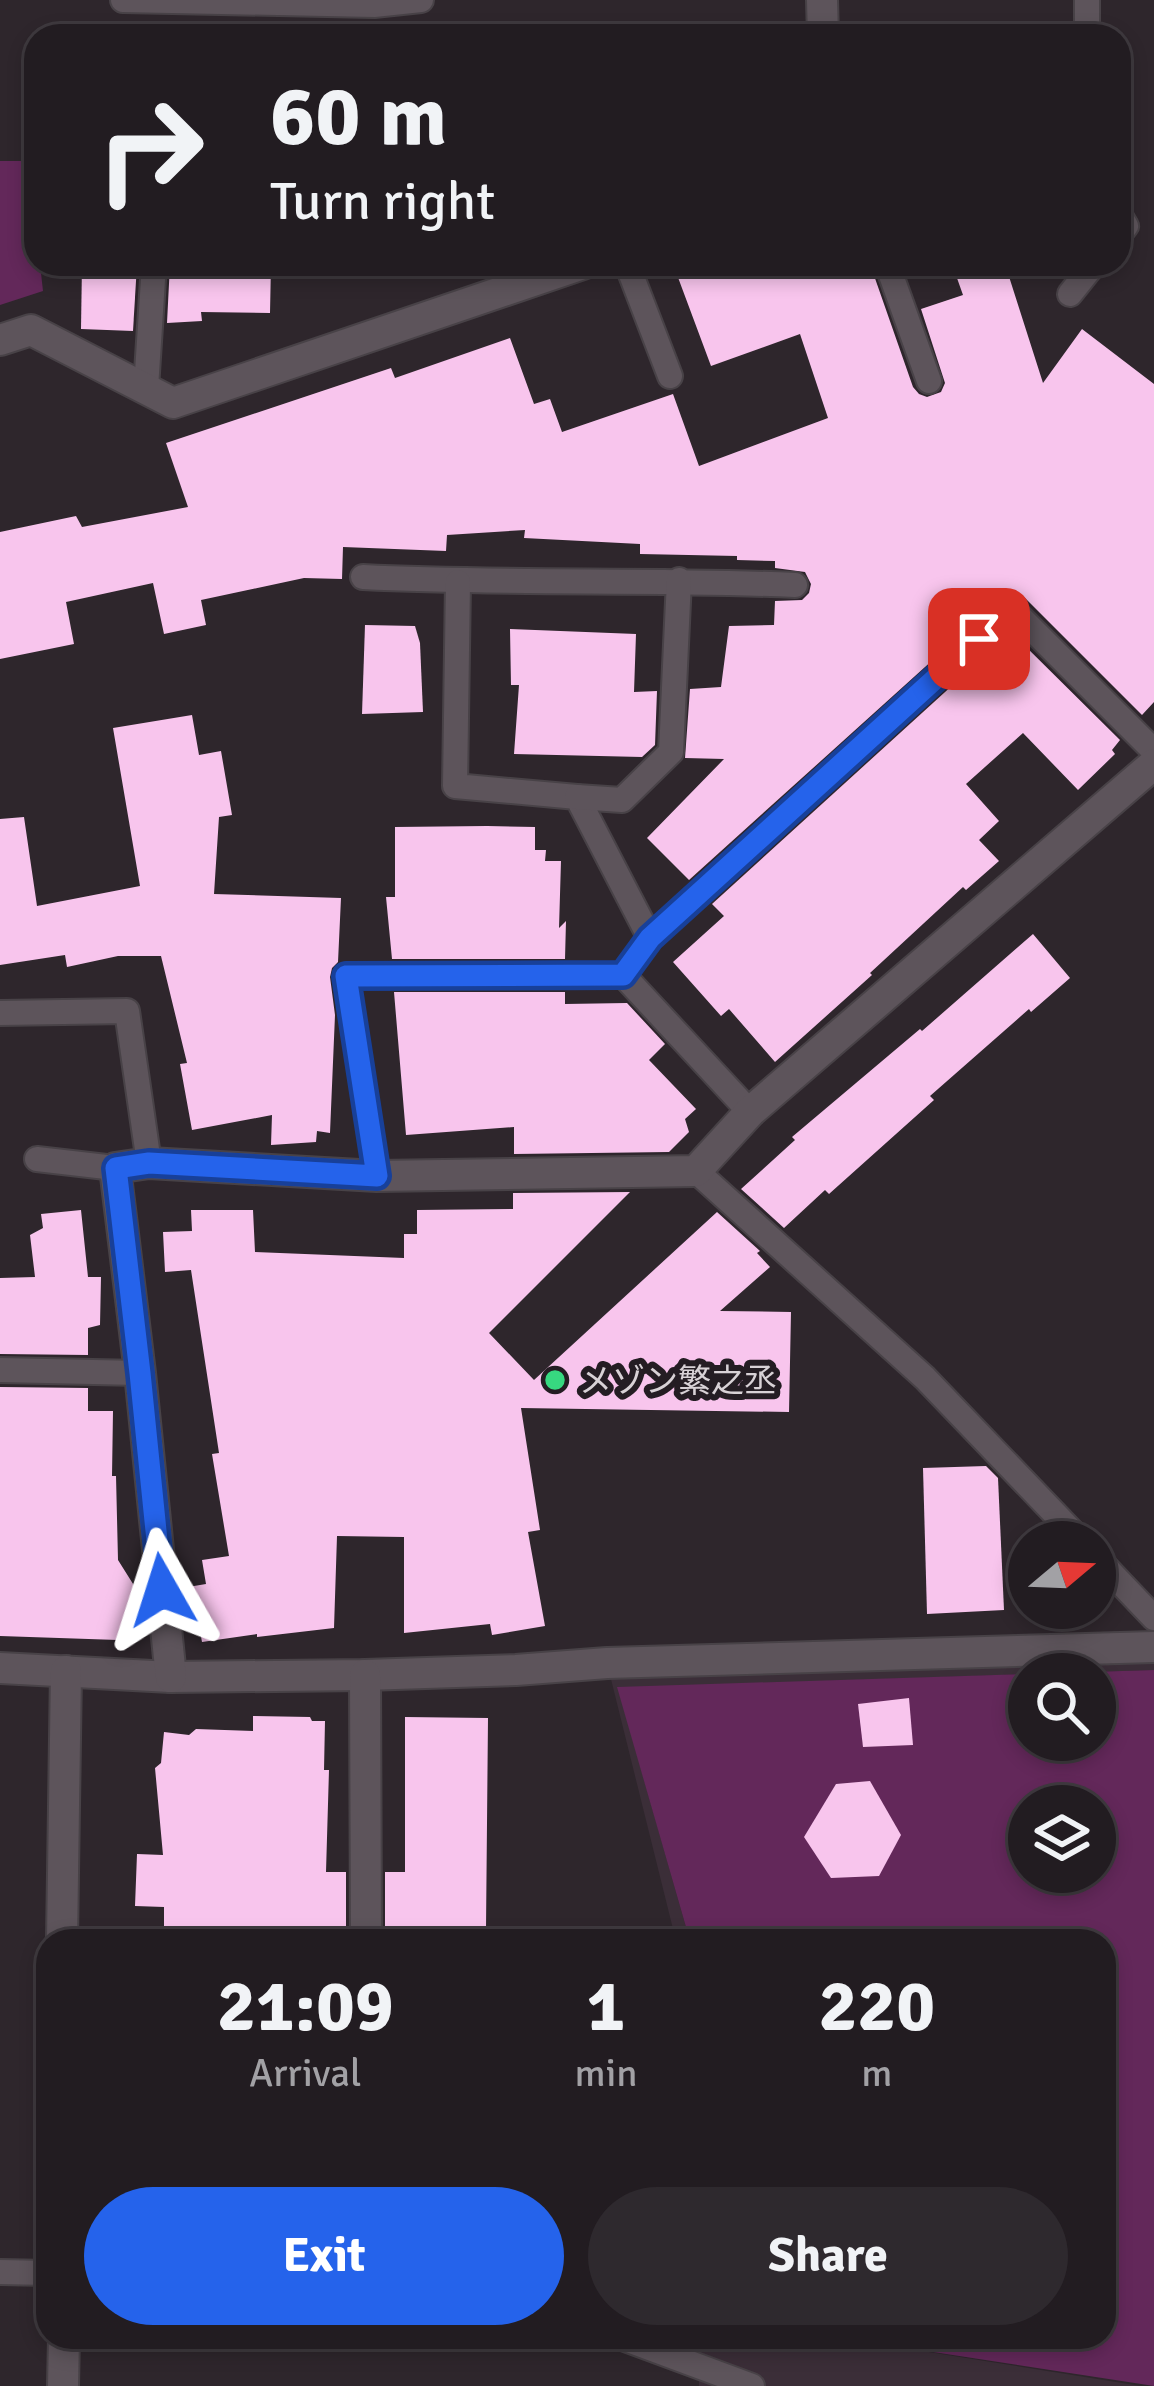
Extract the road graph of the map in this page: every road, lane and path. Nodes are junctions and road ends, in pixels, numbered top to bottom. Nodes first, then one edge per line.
1 (123, 0) edge
2 (421, 0) edge
3 (326, 2) edge
4 (153, 276) edge
5 (548, 276) edge
6 (632, 276) edge
7 (891, 276) edge
8 (1084, 276) edge
9 (1070, 294) dead end
10 (0, 340) edge
11 (670, 376) dead end
12 (929, 381) dead end
13 (146, 388) junction
14 (364, 577) dead end
15 (679, 580) junction
16 (458, 581) junction
17 (795, 585) dead end
18 (1154, 751) edge
19 (1154, 764) edge
20 (577, 797) junction
21 (650, 938) junction
22 (623, 975) junction
23 (0, 1013) edge
24 (750, 1112) junction
25 (37, 1160) dead end
26 (149, 1163) junction
27 (116, 1168) junction
28 (696, 1171) junction
29 (377, 1176) junction
30 (0, 1370) edge
31 (140, 1373) junction
32 (1062, 1521) edge
33 (1116, 1578) edge
34 (1154, 1618) edge
35 (1154, 1647) edge
36 (0, 1667) edge
37 (66, 1671) junction
38 (365, 1675) junction
39 (171, 1677) junction
40 (62, 1929) edge
41 (366, 1929) edge
42 (0, 2272) edge
43 (36, 2273) edge
44 (64, 2349) edge
45 (652, 2349) edge
46 (63, 2386) edge
47 (752, 2386) edge

1 - 3 lane
2 - 3 lane
4 - 13 lane
5 - 13 street
6 - 11 lane
7 - 12 lane
8 - 9 lane
10 - 13 street
14 - 16 lane
15 - 16 lane
15 - 17 lane
15 - 20 lane
16 - 20 lane
18 - 21 lane
19 - 24 street
20 - 21 lane
21 - 22 lane
22 - 24 lane
22 - 29 lane
23 - 26 lane
24 - 28 street
25 - 27 lane
26 - 27 street
26 - 29 street
27 - 31 street
28 - 29 street
28 - 32 lane
30 - 31 lane
31 - 39 street
33 - 34 lane
35 - 38 street
36 - 37 street
37 - 39 street
37 - 40 street
38 - 39 street
38 - 41 street
42 - 43 lane
44 - 46 street
45 - 47 lane

